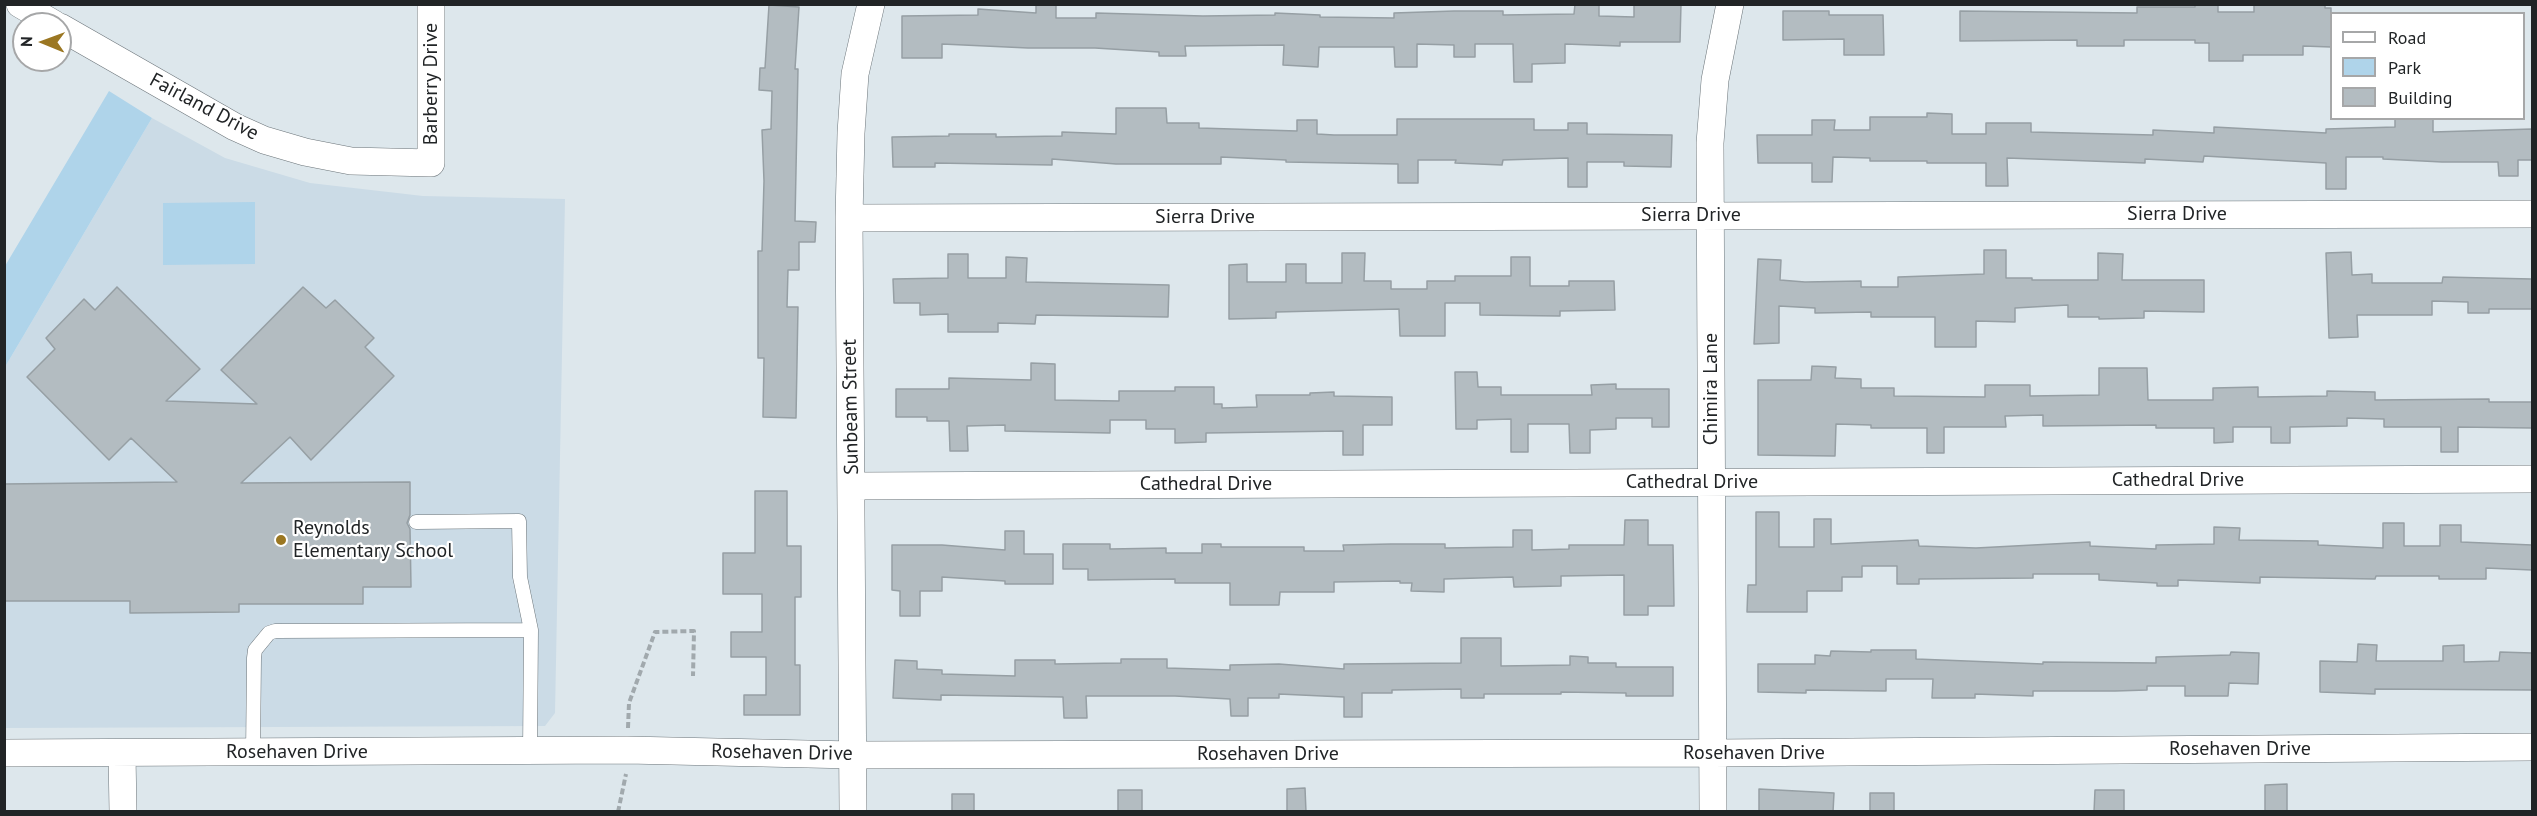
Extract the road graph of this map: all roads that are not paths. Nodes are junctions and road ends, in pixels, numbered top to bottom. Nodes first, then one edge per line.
1 (20, 4) edge
2 (431, 4) edge
3 (871, 4) edge
4 (1730, 4) edge
5 (34, 12) edge
6 (72, 34) edge
7 (431, 163) joint
8 (2532, 214) edge
9 (1710, 215) junction
10 (849, 218) junction
11 (2532, 479) edge
12 (1712, 482) junction
13 (852, 486) junction
14 (416, 522) dead end
15 (531, 630) junction
16 (2532, 747) edge
17 (530, 751) junction
18 (4, 753) edge
19 (253, 753) junction
20 (1713, 753) junction
21 (122, 754) junction
22 (853, 754) junction
23 (123, 812) edge
24 (853, 812) edge
25 (1713, 812) edge

1 - 5 street
2 - 7 street, Barberry Drive
3 - 10 street, Sunbeam Street
4 - 9 street, Chimira Lane
6 - 7 street, Fairland Drive
8 - 9 street, Sierra Drive
9 - 10 street, Sierra Drive
9 - 12 street, Chimira Lane
10 - 13 street, Sunbeam Street
11 - 12 street, Cathedral Drive
12 - 13 street, Cathedral Drive
12 - 20 street, Chimira Lane
13 - 22 street, Sunbeam Street
14 - 15 lane
15 - 17 lane
15 - 19 lane
16 - 20 street, Rosehaven Drive
17 - 19 street, Rosehaven Drive
17 - 22 street, Rosehaven Drive
18 - 21 street, Rosehaven Drive
19 - 21 street, Rosehaven Drive
20 - 22 street, Rosehaven Drive
20 - 25 street, Chimira Lane
21 - 23 street
22 - 24 street, Sunbeam Street

